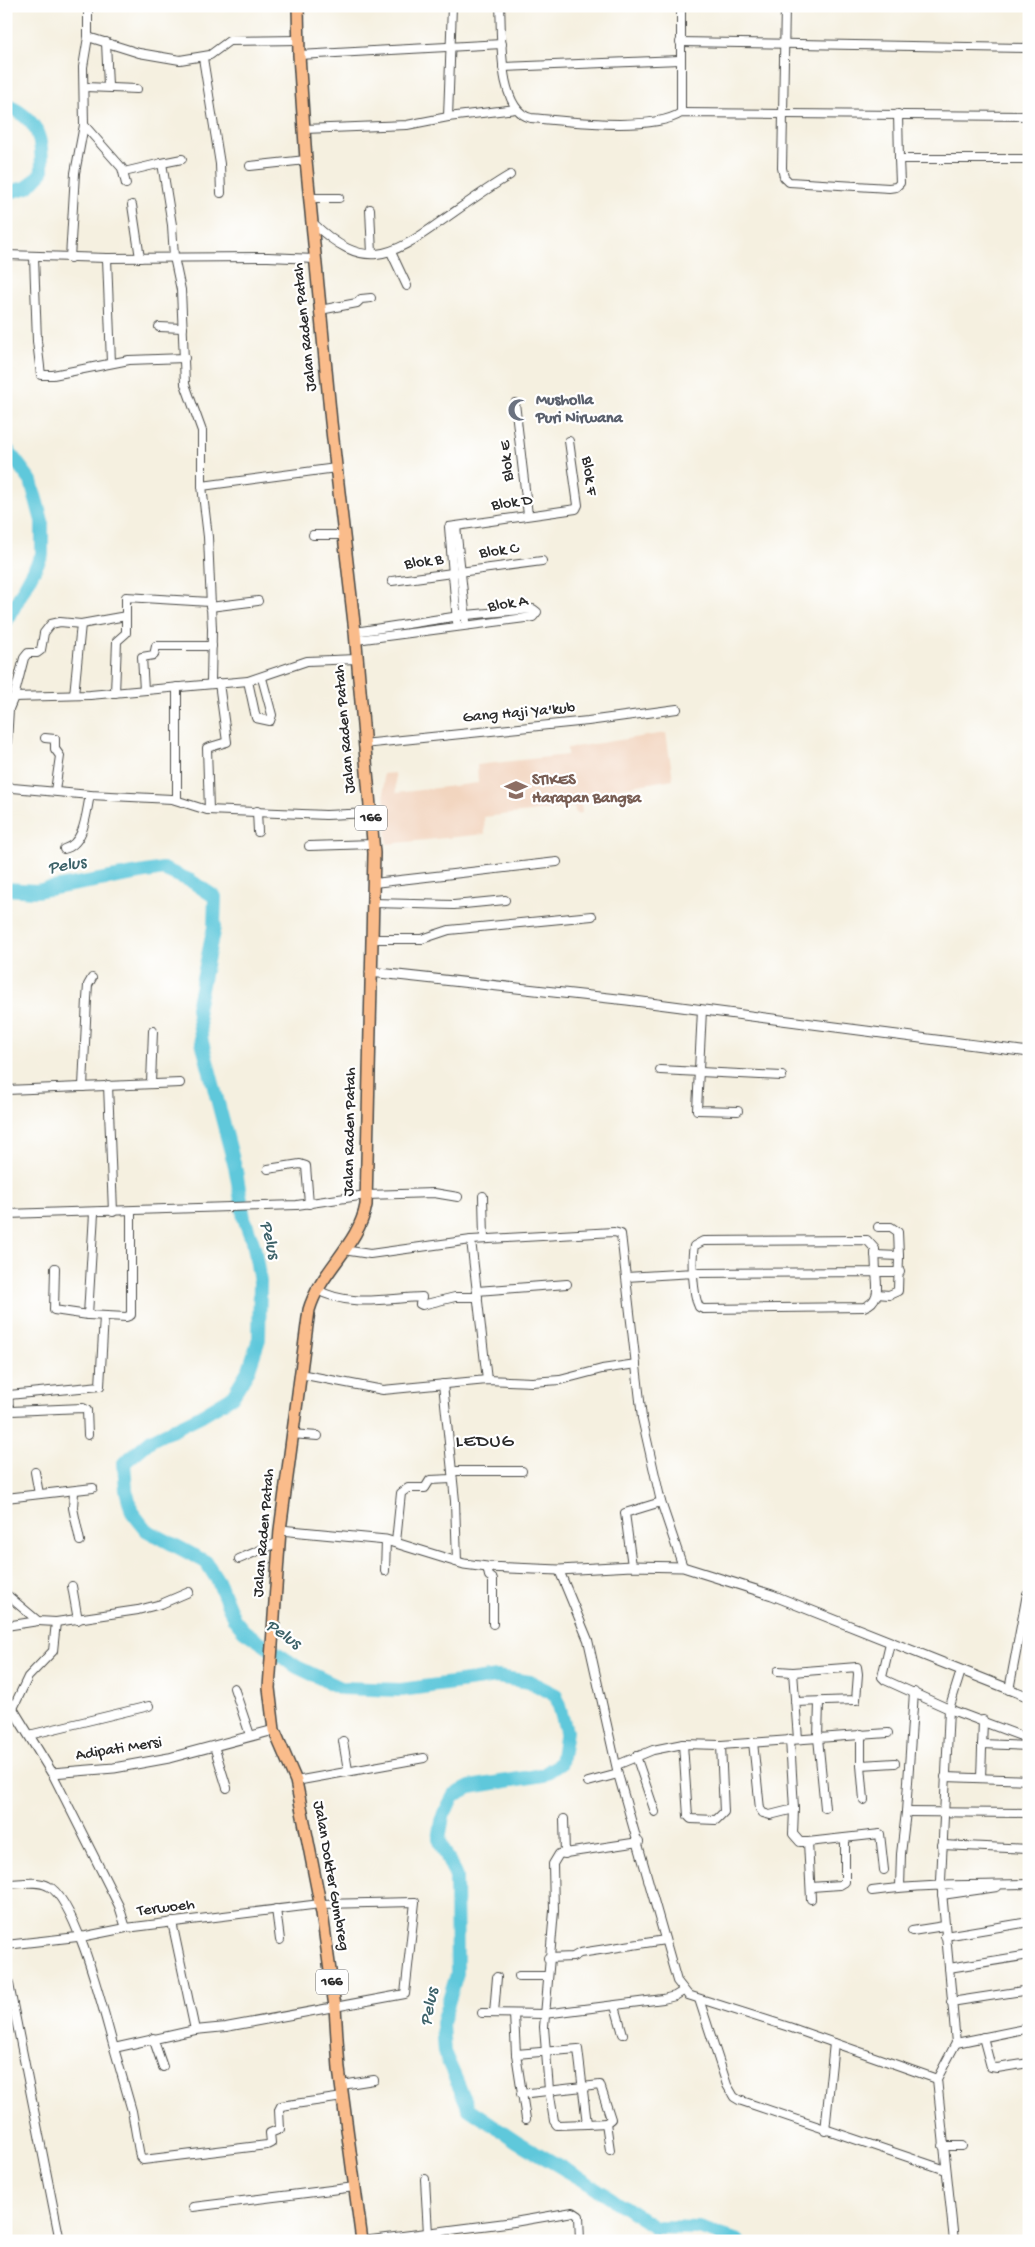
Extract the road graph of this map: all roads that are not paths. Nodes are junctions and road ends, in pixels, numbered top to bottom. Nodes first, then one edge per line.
1 (88, 6) edge
2 (298, 6) edge
3 (452, 6) edge
4 (500, 6) edge
5 (681, 6) edge
6 (785, 6) edge
7 (88, 37) junction
8 (298, 40) junction
9 (106, 42) junction
10 (680, 42) junction
11 (502, 44) junction
12 (784, 46) junction
13 (451, 47) junction
14 (1029, 48) edge
15 (304, 55) junction
16 (203, 58) junction
17 (680, 60) junction
18 (503, 67) junction
19 (108, 86) junction
20 (85, 87) junction
21 (137, 89) dead end
22 (516, 109) junction
23 (681, 113) junction
24 (784, 114) junction
25 (898, 114) junction
26 (1029, 116) edge
27 (448, 117) junction
28 (84, 125) junction
29 (306, 129) junction
30 (899, 159) junction
31 (1029, 159) edge
32 (182, 160) dead end
33 (306, 160) junction
34 (162, 163) junction
35 (250, 166) dead end
36 (124, 172) junction
37 (510, 175) dead end
38 (126, 184) dead end
39 (221, 194) dead end
40 (316, 198) junction
41 (339, 198) dead end
42 (132, 205) dead end
43 (370, 209) dead end
44 (313, 223) junction
45 (373, 249) junction
46 (391, 252) junction
47 (6, 255) edge
48 (34, 257) junction
49 (174, 257) junction
50 (70, 258) junction
51 (106, 258) junction
52 (140, 258) junction
53 (315, 259) junction
54 (407, 286) dead end
55 (371, 298) dead end
56 (320, 310) junction
57 (159, 328) dead end
58 (183, 328) junction
59 (185, 358) junction
60 (111, 363) junction
61 (515, 403) dead end
62 (569, 440) dead end
63 (336, 468) junction
64 (202, 486) junction
65 (572, 511) joint
66 (528, 515) junction
67 (313, 535) dead end
68 (344, 535) junction
69 (542, 561) dead end
70 (456, 572) junction
71 (392, 581) dead end
72 (258, 601) dead end
73 (210, 605) junction
74 (126, 616) junction
75 (466, 616) junction
76 (457, 617) junction
77 (81, 624) junction
78 (467, 625) junction
79 (458, 626) junction
80 (404, 630) junction
81 (356, 636) junction
82 (212, 646) junction
83 (357, 659) junction
84 (262, 678) junction
85 (248, 681) junction
86 (215, 683) junction
87 (176, 687) junction
88 (144, 690) junction
89 (115, 693) junction
90 (74, 695) junction
91 (14, 697) junction
92 (677, 709) dead end
93 (45, 738) dead end
94 (363, 744) junction
95 (6, 759) edge
96 (6, 784) edge
97 (55, 791) junction
98 (90, 795) junction
99 (177, 800) junction
100 (209, 810) junction
101 (257, 811) junction
102 (371, 813) junction
103 (258, 832) dead end
104 (373, 844) junction
105 (309, 846) dead end
106 (64, 849) dead end
107 (557, 862) dead end
108 (374, 883) junction
109 (505, 900) dead end
110 (373, 903) junction
111 (592, 916) dead end
112 (371, 940) junction
113 (370, 972) junction
114 (92, 978) dead end
115 (702, 1010) junction
116 (153, 1031) dead end
117 (1029, 1052) edge
118 (660, 1070) dead end
119 (699, 1072) junction
120 (782, 1076) dead end
121 (151, 1083) junction
122 (180, 1083) dead end
123 (108, 1085) junction
124 (83, 1087) junction
125 (6, 1090) edge
126 (738, 1111) dead end
127 (268, 1169) dead end
128 (366, 1195) junction
129 (483, 1196) dead end
130 (458, 1197) dead end
131 (309, 1204) junction
132 (131, 1211) junction
133 (113, 1212) junction
134 (94, 1213) junction
135 (6, 1214) edge
136 (878, 1227) dead end
137 (471, 1240) junction
138 (484, 1240) junction
139 (343, 1250) junction
140 (875, 1255) junction
141 (899, 1256) junction
142 (55, 1268) dead end
143 (876, 1272) junction
144 (900, 1272) junction
145 (694, 1273) junction
146 (626, 1277) junction
147 (567, 1284) dead end
148 (316, 1289) junction
149 (478, 1294) junction
150 (877, 1294) junction
151 (88, 1315) junction
152 (104, 1316) junction
153 (636, 1364) junction
154 (300, 1374) junction
155 (487, 1380) junction
156 (443, 1384) junction
157 (7, 1395) edge
158 (291, 1434) junction
159 (88, 1435) dead end
160 (318, 1436) dead end
161 (522, 1471) dead end
162 (35, 1472) dead end
163 (452, 1475) junction
164 (93, 1488) dead end
165 (74, 1492) junction
166 (39, 1494) junction
167 (6, 1498) edge
168 (661, 1502) junction
169 (280, 1530) junction
170 (386, 1540) junction
171 (80, 1541) dead end
172 (279, 1542) junction
173 (396, 1542) junction
174 (239, 1559) dead end
175 (457, 1562) junction
176 (632, 1566) junction
177 (488, 1567) junction
178 (683, 1567) junction
179 (559, 1570) junction
180 (385, 1571) dead end
181 (72, 1586) dead end
182 (189, 1592) dead end
183 (6, 1594) edge
184 (1027, 1594) dead end
185 (78, 1620) junction
186 (38, 1621) junction
187 (56, 1622) junction
188 (493, 1624) dead end
189 (6, 1626) edge
190 (890, 1642) junction
191 (961, 1671) junction
192 (778, 1672) dead end
193 (793, 1672) junction
194 (234, 1688) dead end
195 (1009, 1690) junction
196 (914, 1692) junction
197 (1029, 1698) edge
198 (6, 1699) edge
199 (795, 1702) junction
200 (819, 1702) junction
201 (149, 1706) dead end
202 (13, 1709) junction
203 (948, 1709) junction
204 (983, 1720) junction
205 (6, 1723) edge
206 (274, 1730) junction
207 (888, 1733) dead end
208 (862, 1734) junction
209 (29, 1735) junction
210 (250, 1735) junction
211 (818, 1738) junction
212 (1029, 1738) edge
213 (794, 1739) junction
214 (343, 1741) dead end
215 (753, 1742) junction
216 (683, 1744) junction
217 (982, 1744) junction
218 (721, 1745) junction
219 (214, 1746) junction
220 (1029, 1746) edge
221 (636, 1756) junction
222 (424, 1758) dead end
223 (895, 1763) dead end
224 (616, 1765) junction
225 (861, 1766) junction
226 (348, 1770) junction
227 (52, 1773) junction
228 (618, 1774) junction
229 (945, 1777) junction
230 (981, 1778) junction
231 (1029, 1780) edge
232 (296, 1781) junction
233 (588, 1782) dead end
234 (227, 1788) dead end
235 (864, 1800) dead end
236 (825, 1808) dead end
237 (794, 1809) junction
238 (655, 1812) dead end
239 (906, 1812) junction
240 (944, 1813) junction
241 (1029, 1813) edge
242 (564, 1818) dead end
243 (845, 1838) junction
244 (639, 1842) junction
245 (808, 1842) junction
246 (942, 1845) junction
247 (1029, 1849) edge
248 (565, 1854) junction
249 (884, 1870) dead end
250 (6, 1884) edge
251 (1006, 1884) junction
252 (1029, 1884) edge
253 (942, 1885) junction
254 (811, 1887) junction
255 (900, 1887) junction
256 (872, 1891) dead end
257 (942, 1895) junction
258 (812, 1899) dead end
259 (320, 1904) junction
260 (276, 1909) junction
261 (172, 1922) junction
262 (1029, 1922) edge
263 (944, 1926) junction
264 (126, 1928) junction
265 (912, 1930) dead end
266 (83, 1936) junction
267 (945, 1936) junction
268 (280, 1940) dead end
269 (666, 1940) junction
270 (6, 1945) edge
271 (1029, 1955) edge
272 (548, 1958) junction
273 (949, 1968) junction
274 (6, 1969) edge
275 (519, 1976) dead end
276 (547, 1976) junction
277 (497, 1978) dead end
278 (1029, 1990) edge
279 (683, 1991) junction
280 (699, 1999) junction
281 (951, 2002) junction
282 (615, 2006) junction
283 (335, 2007) junction
284 (482, 2013) dead end
285 (494, 2013) junction
286 (514, 2014) junction
287 (544, 2014) junction
288 (1029, 2028) edge
289 (195, 2030) junction
290 (623, 2034) dead end
291 (983, 2037) junction
292 (153, 2038) junction
293 (956, 2042) junction
294 (834, 2043) junction
295 (114, 2048) junction
296 (544, 2051) junction
297 (516, 2054) junction
298 (1029, 2063) edge
299 (163, 2067) dead end
300 (937, 2079) junction
301 (374, 2080) dead end
302 (342, 2085) junction
303 (583, 2087) junction
304 (549, 2090) junction
305 (521, 2094) junction
306 (343, 2097) junction
307 (526, 2118) dead end
308 (606, 2123) junction
309 (587, 2124) junction
310 (825, 2130) junction
311 (943, 2146) junction
312 (962, 2146) dead end
313 (610, 2150) dead end
314 (946, 2170) junction
315 (425, 2179) dead end
316 (355, 2187) junction
317 (193, 2208) dead end
318 (428, 2234) junction
319 (60, 2241) edge
320 (362, 2241) edge
321 (580, 2241) edge
322 (954, 2241) edge

1 - 7 street
2 - 8 main road, Jalan Raden Patah / 166
3 - 13 street
4 - 11 street
5 - 10 street
6 - 12 street
7 - 9 street
7 - 20 street
8 - 15 main road, Jalan Raden Patah / 166
8 - 16 street
9 - 16 street
9 - 19 street
10 - 12 street
10 - 17 street
11 - 13 street
11 - 18 street
12 - 14 street
12 - 24 street
13 - 15 street
13 - 27 street
15 - 29 main road, Jalan Raden Patah / 166
16 - 39 street
17 - 18 street
17 - 23 street
18 - 22 street
19 - 20 street
19 - 21 street
20 - 28 street
22 - 23 street
22 - 27 street
23 - 24 street
24 - 25 street
24 - 30 street
25 - 26 street
25 - 30 street
27 - 29 street
28 - 36 street
28 - 50 street
29 - 33 main road, Jalan Raden Patah / 166
30 - 31 street
32 - 34 street
33 - 35 street
33 - 40 main road, Jalan Raden Patah / 166
34 - 36 street
34 - 49 street
36 - 38 street
37 - 46 street
40 - 41 street
40 - 44 main road, Jalan Raden Patah / 166
42 - 52 street
43 - 45 street
44 - 45 street
44 - 53 main road, Jalan Raden Patah / 166
45 - 46 street
46 - 54 street
47 - 48 street
48 - 50 street
48 - 60 street
49 - 52 street
49 - 53 street
49 - 58 street
50 - 51 street
51 - 52 street
51 - 60 street
53 - 56 main road, Jalan Raden Patah / 166
55 - 56 street
56 - 63 main road, Jalan Raden Patah / 166
57 - 58 street
58 - 59 street
59 - 60 street
59 - 64 street
61 - 66 street, Blok E
62 - 65 street, Blok F
63 - 64 street
63 - 68 main road, Jalan Raden Patah / 166
64 - 73 street
65 - 66 street, Blok D
66 - 70 street, Blok D
67 - 68 street
68 - 81 main road, Jalan Raden Patah / 166
69 - 70 street, Blok C
70 - 71 street, Blok B
70 - 75 street
70 - 76 street
72 - 73 street
73 - 74 street
73 - 82 street
74 - 77 street
74 - 89 street
75 - 76 street, Blok A
75 - 78 street
75 - 78 street, Blok A
76 - 79 street
76 - 80 street, Blok A
77 - 90 street
77 - 91 street
78 - 79 street, Blok A
79 - 80 street, Blok A
80 - 81 street
81 - 83 main road, Jalan Raden Patah / 166
82 - 86 street
82 - 88 street
83 - 84 street
83 - 94 main road, Jalan Raden Patah / 166
84 - 85 street
84 - 85 street
85 - 86 street
86 - 87 street
86 - 100 street
87 - 88 street
87 - 99 street
88 - 89 street
89 - 90 street
90 - 91 street
91 - 95 street
92 - 94 street, Gang Haji Ya'kub
93 - 97 street
94 - 102 main road, Jalan Raden Patah / 166
96 - 97 street
97 - 98 street
98 - 99 street
98 - 106 street
99 - 100 street
100 - 101 street
101 - 102 street
101 - 103 street
102 - 104 main road, Jalan Raden Patah / 166
104 - 105 street
104 - 108 main road, Jalan Raden Patah / 166
107 - 108 street
108 - 110 main road, Jalan Raden Patah / 166
109 - 110 street
110 - 112 main road, Jalan Raden Patah / 166
111 - 112 street
112 - 113 main road, Jalan Raden Patah / 166
113 - 115 street
113 - 128 main road, Jalan Raden Patah / 166
114 - 124 street
115 - 117 street
115 - 119 street
116 - 121 street
118 - 119 street
119 - 120 street
119 - 126 street
121 - 122 street
121 - 123 street
123 - 124 street
123 - 133 street
124 - 125 street
127 - 131 street
128 - 130 street
128 - 131 street
128 - 139 main road, Jalan Raden Patah / 166
129 - 138 street
131 - 132 street
132 - 133 street
132 - 152 street
133 - 134 street
134 - 135 street
134 - 151 street
136 - 141 street
137 - 138 street
137 - 139 street
137 - 149 street
138 - 146 street
139 - 148 main road, Jalan Raden Patah / 166
140 - 141 street
140 - 143 street
140 - 145 street
141 - 144 street
142 - 151 street
143 - 144 street
143 - 145 street
143 - 150 street
144 - 150 street
145 - 146 street
145 - 150 street
146 - 153 street
147 - 149 street
148 - 149 street
148 - 154 main road, Jalan Raden Patah / 166
149 - 155 street
151 - 152 street
152 - 157 street
153 - 155 street
153 - 168 street
154 - 156 street
154 - 158 main road, Jalan Raden Patah / 166
155 - 156 street
156 - 163 street
157 - 159 street
158 - 160 street
158 - 169 main road, Jalan Raden Patah / 166
161 - 163 street
162 - 166 street
163 - 173 street
163 - 175 street
164 - 165 street
165 - 166 street
165 - 171 street
166 - 167 street
168 - 176 street
168 - 178 street
169 - 170 street
169 - 172 main road, Jalan Raden Patah / 166
170 - 173 street
170 - 180 street
172 - 174 street
172 - 206 main road, Jalan Raden Patah / 166
173 - 175 street
175 - 177 street
176 - 178 street
176 - 179 street
177 - 179 street
177 - 188 street
178 - 190 street
179 - 224 street
181 - 185 street
182 - 185 street
183 - 186 street
184 - 195 street
185 - 187 street
186 - 187 street
186 - 189 street
187 - 202 street
190 - 191 street
190 - 196 street
191 - 195 street
191 - 203 street
192 - 193 street
193 - 199 street
193 - 200 street
194 - 210 street
195 - 197 street
196 - 203 street
196 - 239 street
198 - 202 street
199 - 200 street
199 - 213 street
200 - 211 street
201 - 209 street
202 - 205 street
202 - 209 street
203 - 204 street
203 - 229 street
204 - 212 street
204 - 217 street
206 - 210 street, Adipati Mersi
206 - 232 main road, Jalan Dokter Gumbreg / 166
207 - 208 street
208 - 211 street
208 - 225 street
209 - 227 street
210 - 219 street, Adipati Mersi
211 - 213 street
211 - 236 street
213 - 215 street
213 - 237 street
214 - 226 street
215 - 218 street
215 - 237 street
216 - 218 street
216 - 218 street
216 - 221 street
217 - 220 street
217 - 230 street
219 - 227 street, Adipati Mersi
219 - 234 street
221 - 224 street
221 - 238 street
222 - 226 street
223 - 225 street
224 - 228 street
225 - 235 street
226 - 232 street
227 - 264 street, Terwoeh
228 - 233 street
228 - 244 street
229 - 230 street
229 - 240 street
230 - 231 street
232 - 259 main road, Jalan Dokter Gumbreg / 166
237 - 245 street
239 - 240 street
239 - 255 street
240 - 241 street
240 - 246 street
242 - 248 street
243 - 245 street
243 - 249 street
243 - 254 street
244 - 248 street
244 - 269 street
245 - 254 street
246 - 247 street
246 - 253 street
248 - 272 street
250 - 266 street
251 - 252 street
251 - 253 street
251 - 257 street
253 - 255 street
253 - 257 street
254 - 258 street
255 - 256 street
257 - 263 street
259 - 260 street, Terwoeh
259 - 283 main road, Jalan Dokter Gumbreg / 166
259 - 283 street, Terwoeh
260 - 261 street, Terwoeh
260 - 268 street
261 - 264 street, Terwoeh
261 - 289 street
262 - 267 street
263 - 265 street
263 - 267 street
264 - 266 street
266 - 270 street
266 - 295 street
267 - 273 street
269 - 272 street
269 - 279 street
271 - 273 street
272 - 276 street
273 - 281 street
274 - 319 street
275 - 276 street
276 - 287 street
277 - 285 street
278 - 281 street
279 - 280 street
279 - 282 street
280 - 294 street
280 - 310 street
281 - 293 street
282 - 287 street
282 - 290 street
283 - 289 street
283 - 302 main road, Jalan Dokter Gumbreg / 166
284 - 285 street
285 - 286 street
286 - 287 street
286 - 297 street
287 - 296 street
288 - 291 street
289 - 292 street
291 - 293 street
291 - 298 street
292 - 295 street
292 - 299 street
293 - 300 street
294 - 300 street
294 - 310 street
295 - 306 street
296 - 297 street
296 - 303 street
296 - 304 street
297 - 305 street
300 - 311 street
301 - 302 street
302 - 306 main road, Jalan Dokter Gumbreg / 166
303 - 304 street
303 - 308 street
303 - 309 street
304 - 305 street
304 - 309 street
305 - 307 street
306 - 316 main road, Jalan Dokter Gumbreg / 166
308 - 309 street
308 - 313 street
310 - 314 street
311 - 312 street
311 - 314 street
314 - 322 street
315 - 318 street
316 - 317 street
316 - 320 main road, Jalan Dokter Gumbreg / 166
318 - 320 street
318 - 321 street

